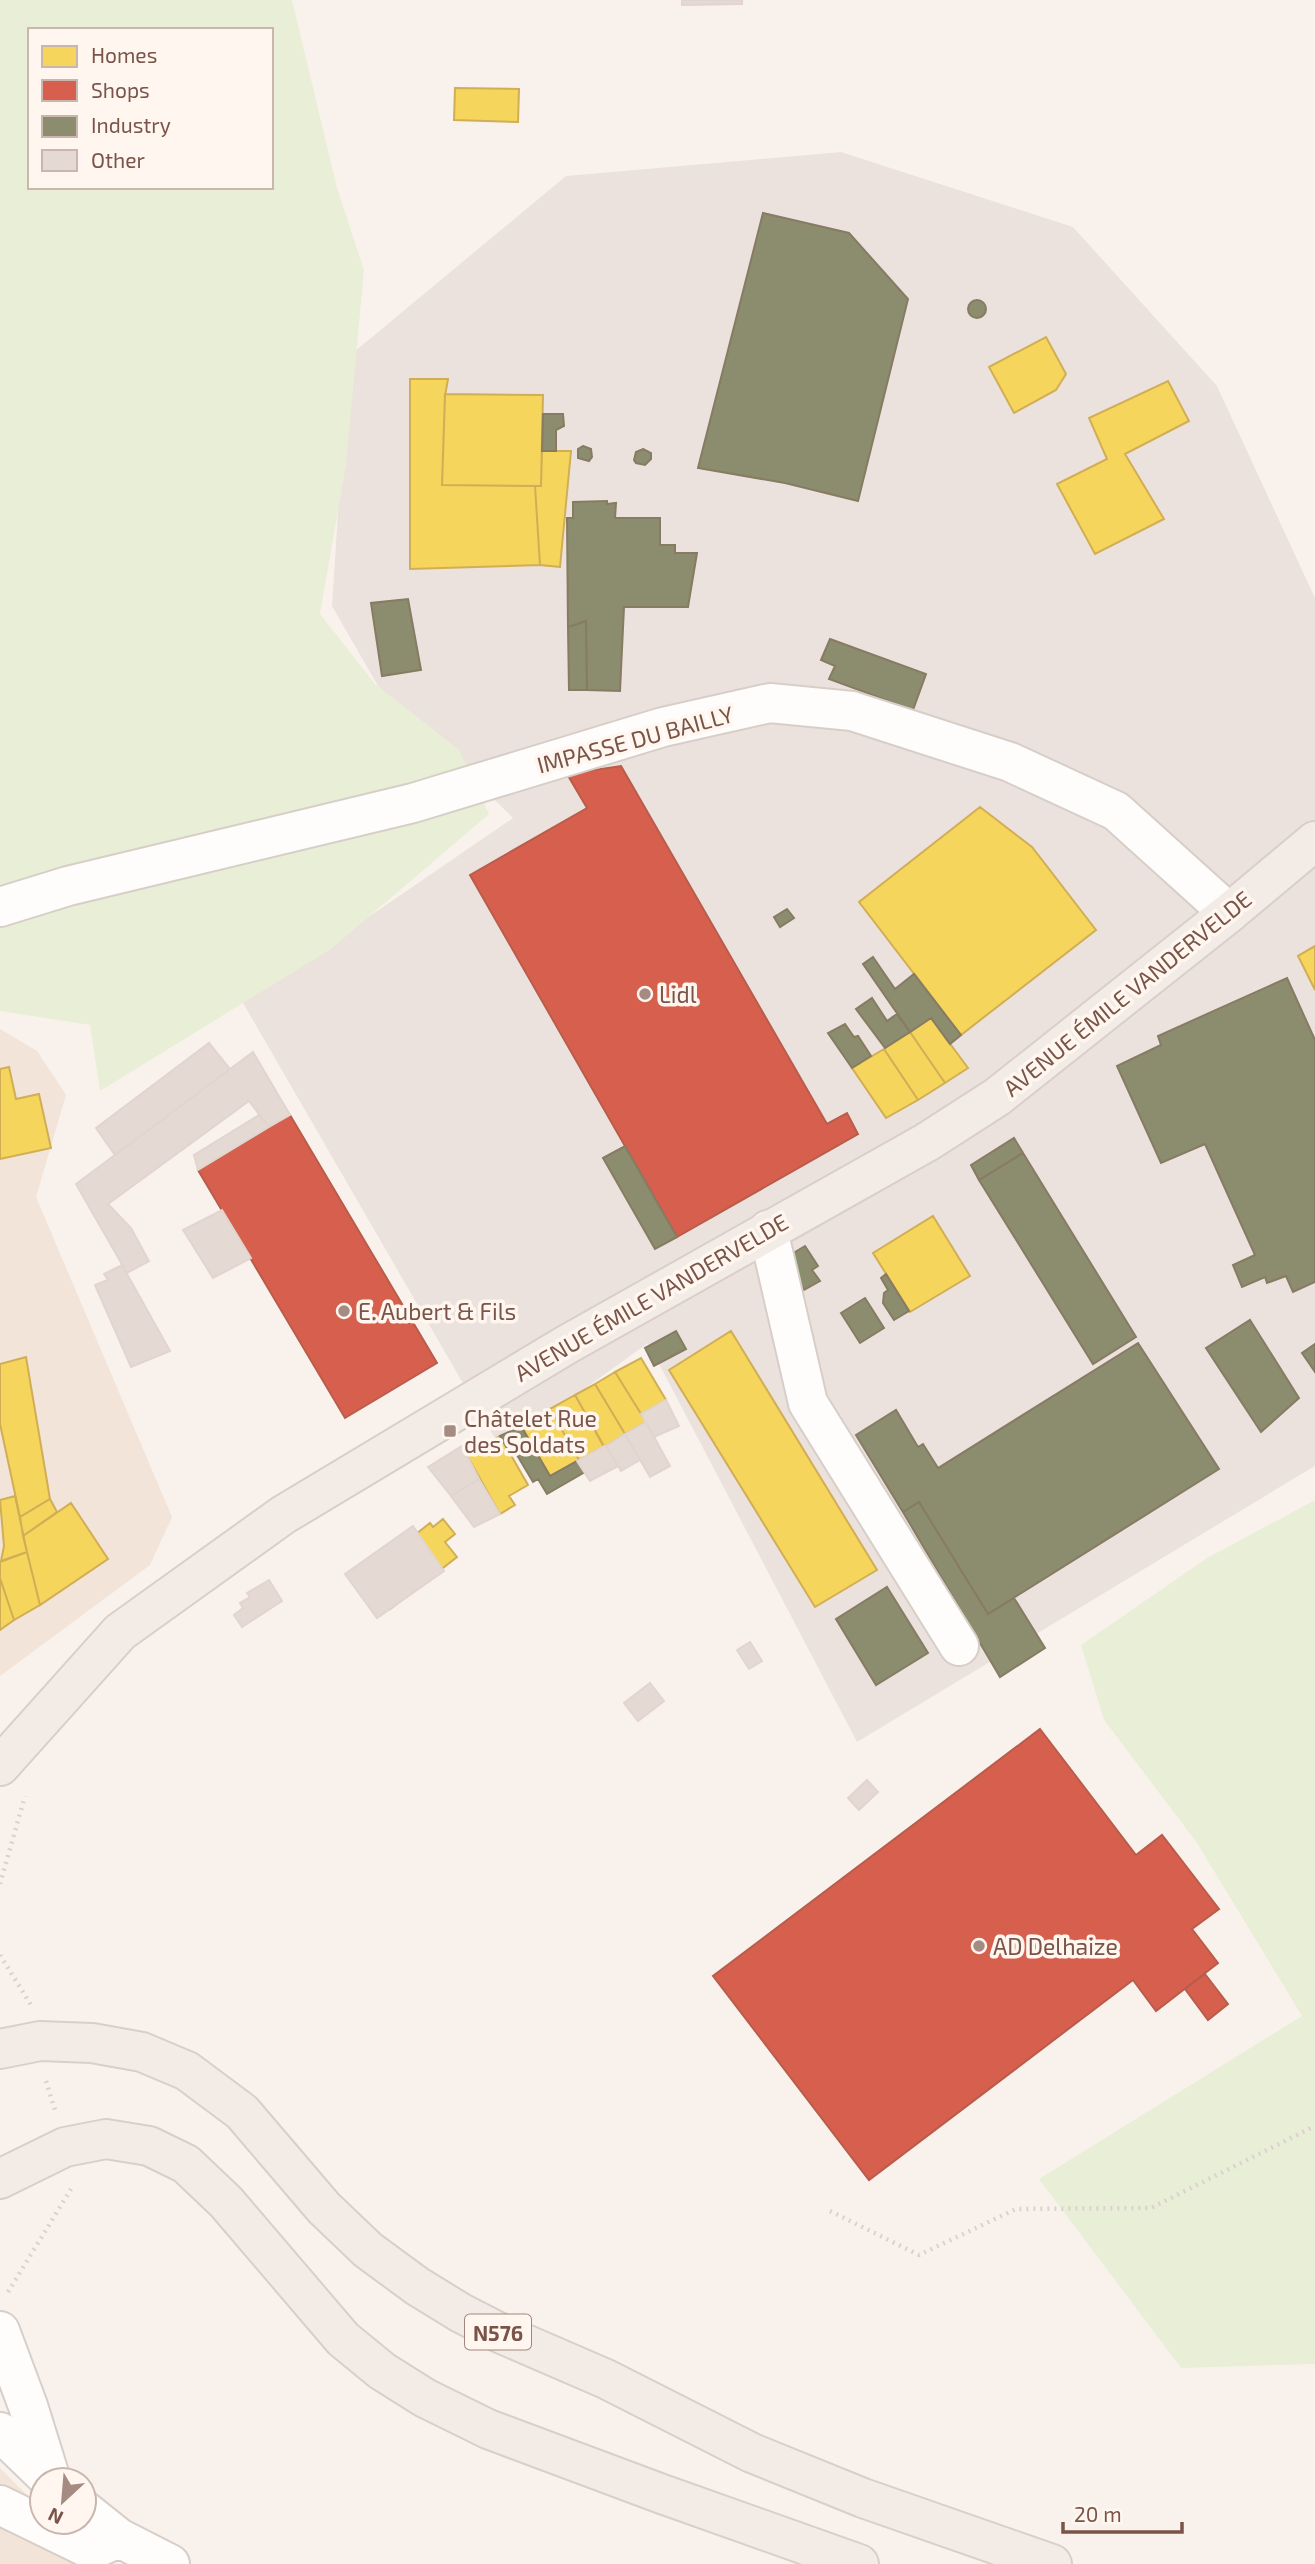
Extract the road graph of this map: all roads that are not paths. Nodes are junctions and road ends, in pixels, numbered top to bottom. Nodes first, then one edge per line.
1 (1315, 841) edge
2 (0, 907) edge
3 (1229, 913) junction
4 (768, 1230) junction
5 (959, 1646) dead end
6 (0, 1766) edge
7 (0, 2049) edge
8 (0, 2179) edge
9 (0, 2331) edge
10 (0, 2432) edge
11 (36, 2466) edge
12 (47, 2466) edge
13 (0, 2505) edge
14 (98, 2521) edge
15 (119, 2538) junction
16 (166, 2563) edge
17 (859, 2564) edge
18 (1052, 2564) edge

1 - 3 main road, AVENUE ÉMILE VANDERVELDE
2 - 3 street, IMPASSE DU BAILLY
3 - 4 main road, AVENUE ÉMILE VANDERVELDE
4 - 5 street
4 - 6 main road, AVENUE ÉMILE VANDERVELDE
7 - 18 main road, N576
8 - 17 main road
9 - 12 street
10 - 11 street
13 - 15 street
14 - 15 street
15 - 16 street

